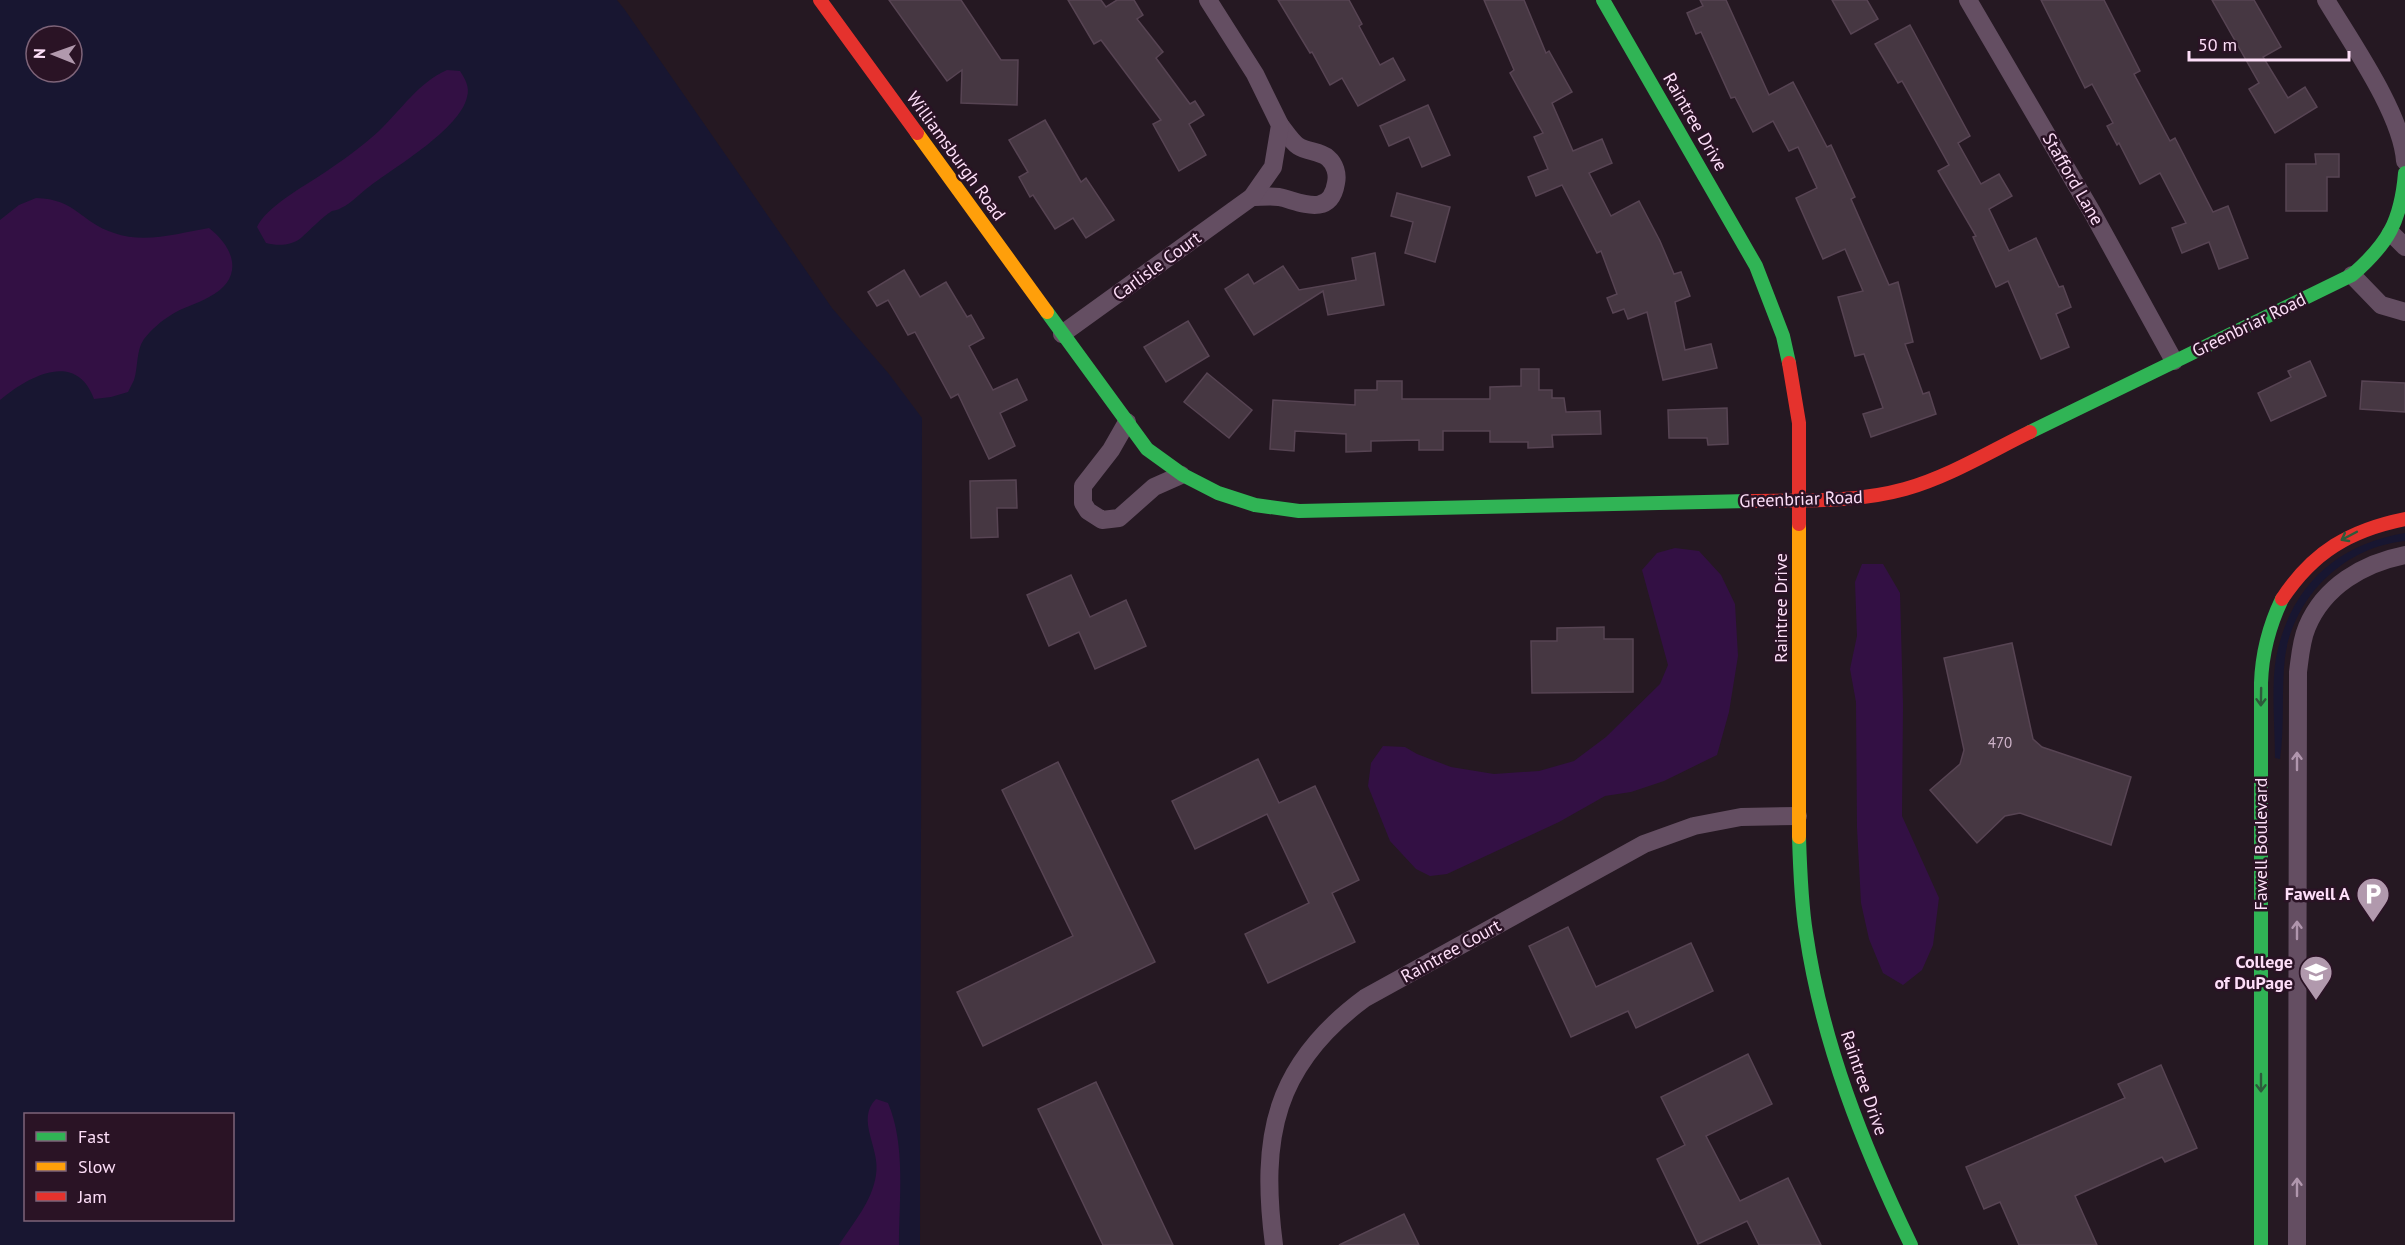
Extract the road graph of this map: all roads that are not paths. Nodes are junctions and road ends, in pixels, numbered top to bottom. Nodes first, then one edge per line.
1 (820, 0) edge
2 (1208, 0) edge
3 (1603, 0) edge
4 (1968, 0) edge
5 (2326, 0) edge
6 (1280, 125) junction
7 (2405, 161) edge
8 (2405, 173) edge
9 (1251, 197) junction
10 (2391, 233) junction
11 (2405, 247) edge
12 (2352, 275) junction
13 (2405, 312) edge
14 (1062, 334) junction
15 (2174, 361) junction
16 (1127, 422) junction
17 (1181, 475) junction
18 (1800, 501) junction
19 (2405, 519) edge
20 (2405, 555) edge
21 (1798, 816) junction
22 (1274, 1245) edge
23 (1911, 1245) edge
24 (2261, 1245) edge
25 (2297, 1245) edge

1 - 14 street, Williamsburgh Road
2 - 6 street
3 - 18 street, Raintree Drive
4 - 15 street, Stafford Lane
5 - 7 street
6 - 9 street, Carlisle Court
6 - 9 street
8 - 10 street
9 - 14 street, Carlisle Court
10 - 11 street
10 - 12 street, Greenbriar Road
12 - 13 street
12 - 15 street, Greenbriar Road
14 - 16 street, Greenbriar Road
15 - 18 street, Greenbriar Road
16 - 17 street, Greenbriar Road
16 - 17 street
17 - 18 street, Greenbriar Road
18 - 21 street, Raintree Drive
19 -> 24 street, Fawell Boulevard
25 -> 20 street, Fawell Boulevard
21 - 22 street, Raintree Court
21 - 23 street, Raintree Drive

